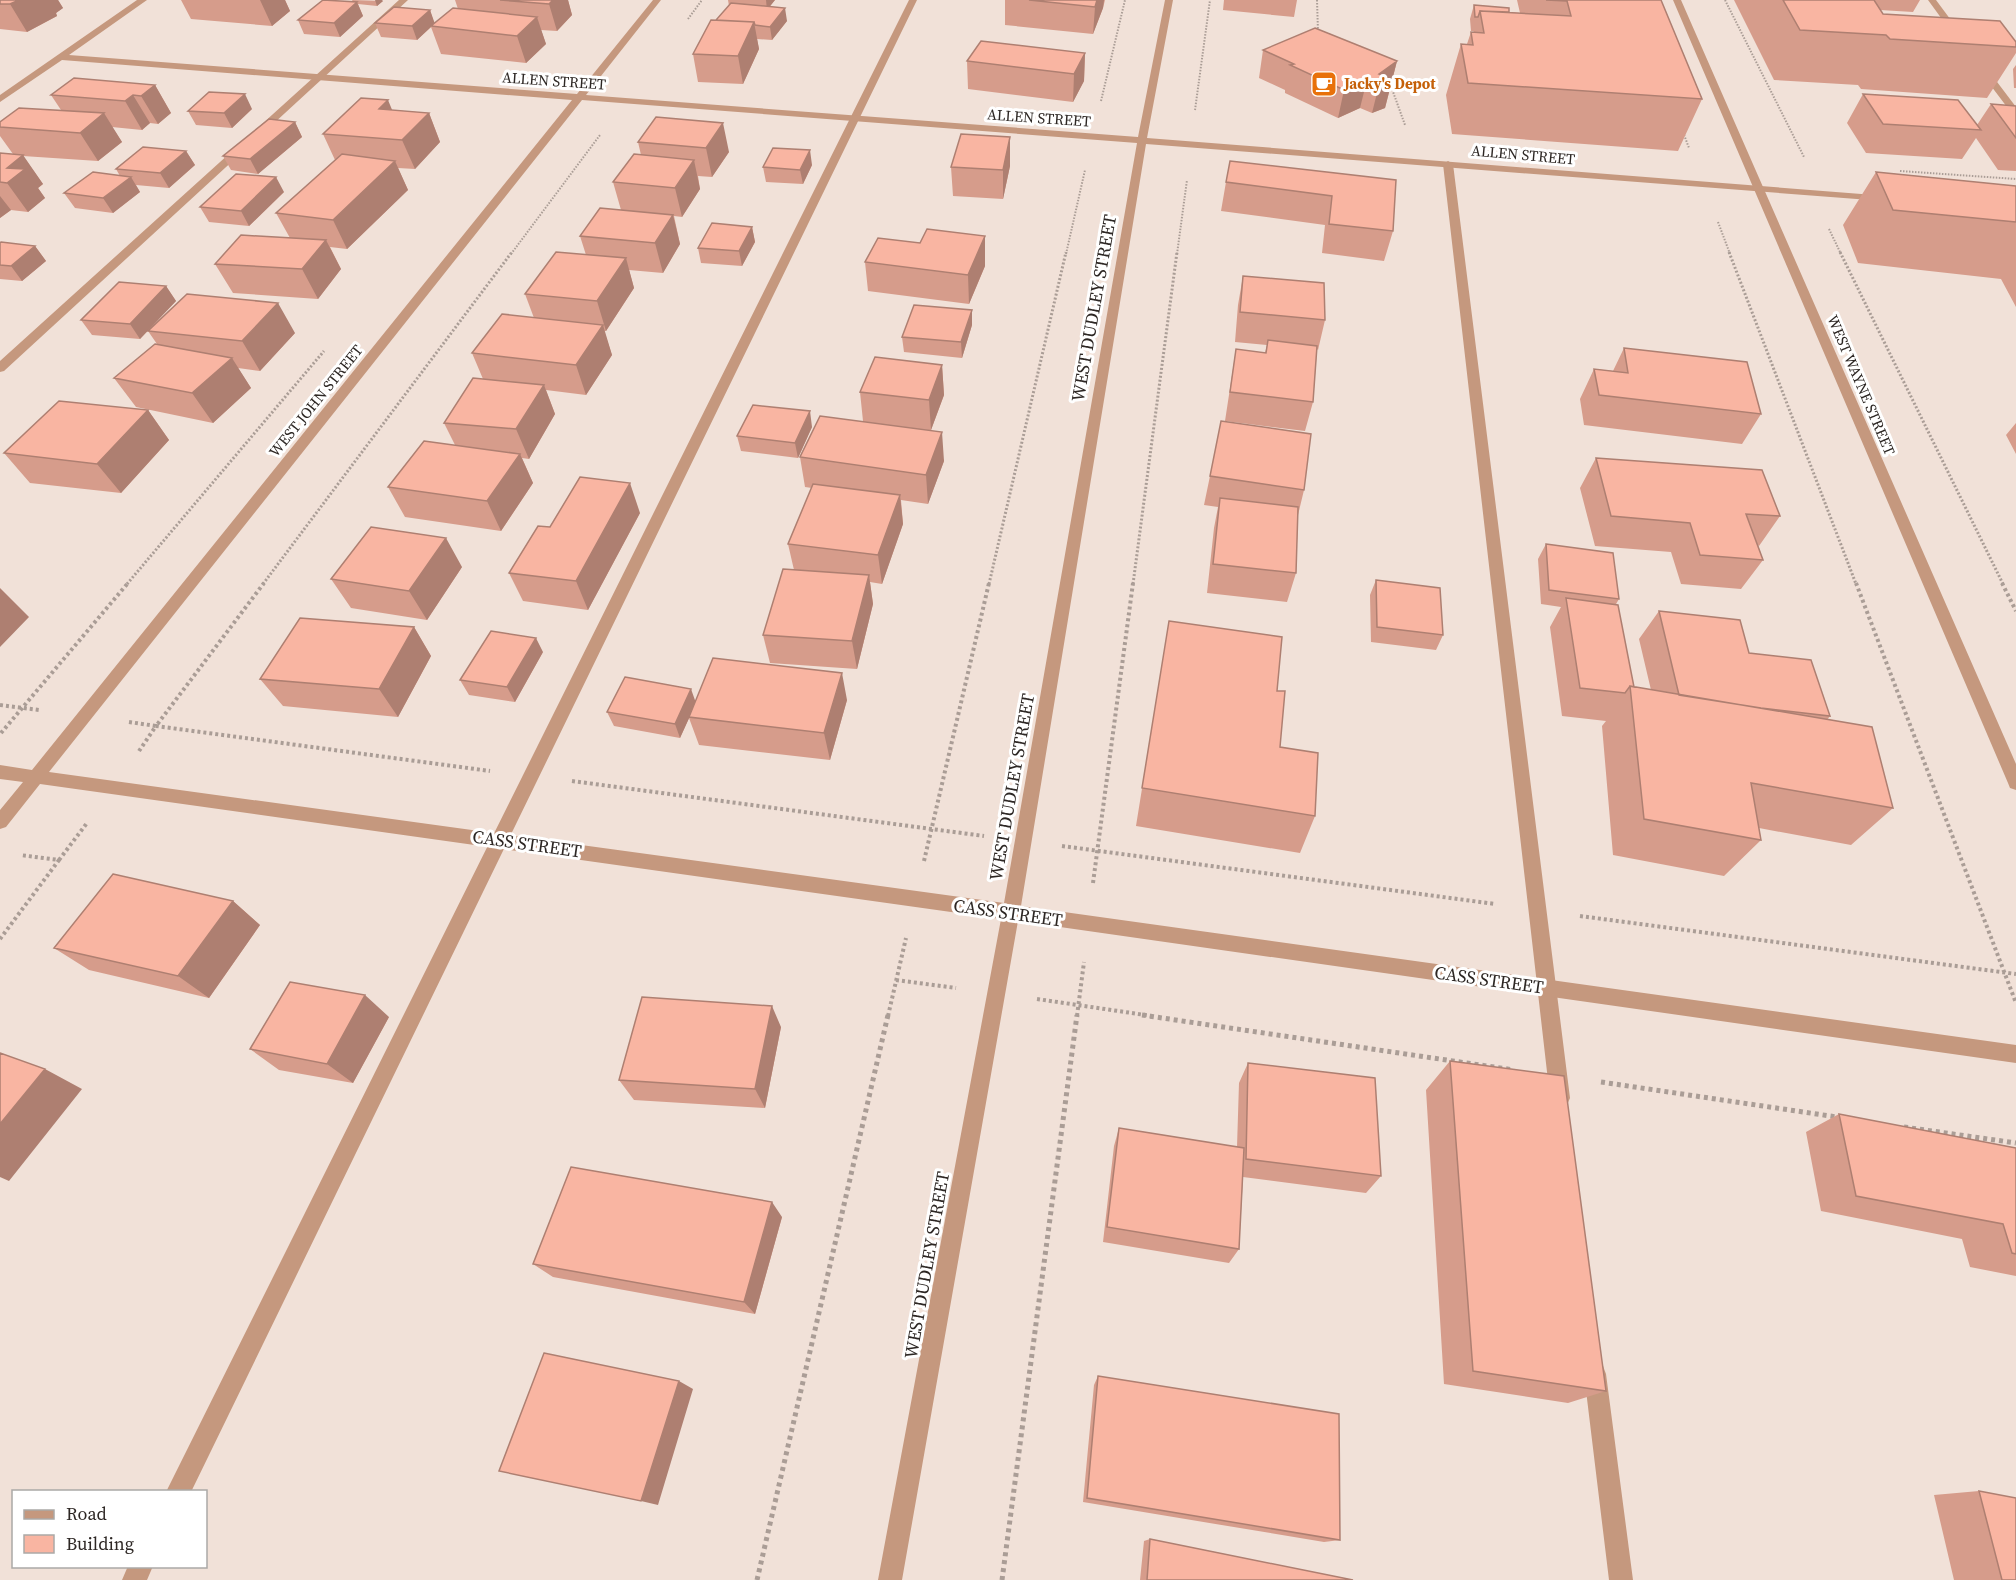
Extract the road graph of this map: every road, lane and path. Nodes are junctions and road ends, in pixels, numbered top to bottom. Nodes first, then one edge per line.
1 (143, 0) edge
2 (404, 0) edge
3 (657, 0) edge
4 (913, 0) edge
5 (1169, 0) edge
6 (1210, 0) edge
7 (1317, 0) edge
8 (1677, 0) edge
9 (1725, 0) edge
10 (1932, 0) edge
11 (1318, 34) edge
12 (1969, 42) edge
13 (1974, 56) edge
14 (59, 57) junction
15 (317, 78) junction
16 (1381, 84) edge
17 (580, 98) junction
18 (0, 99) edge
19 (2016, 113) edge
20 (855, 119) junction
21 (1406, 128) dead end
22 (1682, 130) edge
23 (1142, 141) junction
24 (1190, 145) junction
25 (1448, 164) junction
26 (1900, 171) dead end
27 (2016, 179) edge
28 (1704, 185) junction
29 (1759, 189) junction
30 (1816, 193) junction
31 (1899, 199) edge
32 (331, 343) dead end
33 (0, 368) edge
34 (2016, 611) edge
35 (156, 726) dead end
36 (0, 734) edge
37 (0, 772) edge
38 (532, 776) junction
39 (36, 777) junction
40 (2016, 783) edge
41 (0, 822) edge
42 (500, 840) junction
43 (1023, 842) junction
44 (1096, 851) junction
45 (12, 853) dead end
46 (1538, 910) junction
47 (1011, 913) junction
48 (1088, 924) junction
49 (0, 939) edge
50 (2005, 973) junction
51 (2016, 974) edge
52 (896, 980) dead end
53 (1547, 988) junction
54 (996, 993) junction
55 (2016, 1003) edge
56 (1079, 1006) junction
57 (2016, 1054) edge
58 (1558, 1076) junction
59 (1562, 1111) edge
60 (1840, 1117) edge
61 (1898, 1126) edge
62 (2016, 1143) edge
63 (1593, 1357) edge
64 (178, 1490) edge
65 (890, 1580) edge
66 (1002, 1580) edge
67 (1621, 1580) edge

1 - 14 street
2 - 15 street
3 - 17 street, WEST JOHN STREET
4 - 20 street
5 - 23 street, WEST DUDLEY STREET
6 - 24 path
7 - 11 path
8 - 29 street, WEST WAYNE STREET
9 - 30 path
10 - 12 street
13 - 19 street
14 - 15 street, ALLEN STREET
14 - 18 street
15 - 17 street, ALLEN STREET
15 - 33 street
16 - 21 path
17 - 20 street, ALLEN STREET
17 - 39 street, WEST JOHN STREET
20 - 23 street, ALLEN STREET
20 - 38 street
22 - 28 path
23 - 24 street, ALLEN STREET
23 - 43 street, WEST DUDLEY STREET
24 - 25 street, ALLEN STREET
24 - 44 path
25 - 28 street, ALLEN STREET
25 - 46 street
26 - 27 path
28 - 29 street, ALLEN STREET
28 - 50 path
29 - 30 street, ALLEN STREET
29 - 40 street, WEST WAYNE STREET
30 - 31 street, ALLEN STREET
30 - 34 path
32 - 36 path
35 - 38 path
37 - 39 street, CASS STREET
38 - 42 street
38 - 43 path
39 - 41 street, WEST JOHN STREET
39 - 42 street, CASS STREET
42 - 47 street, CASS STREET
42 - 64 street
43 - 44 path
43 - 47 street, WEST DUDLEY STREET
44 - 46 path
44 - 48 path
45 - 49 path
46 - 50 path
46 - 53 street
47 - 48 street, CASS STREET
47 - 54 street, WEST DUDLEY STREET
48 - 53 street, CASS STREET
48 - 56 path
50 - 51 path
50 - 55 path
52 - 54 path
53 - 57 street, CASS STREET
53 - 58 street
54 - 56 path
54 - 65 street, WEST DUDLEY STREET
56 - 58 path
56 - 66 path
58 - 59 street
58 - 60 path
61 - 62 path
63 - 67 street

